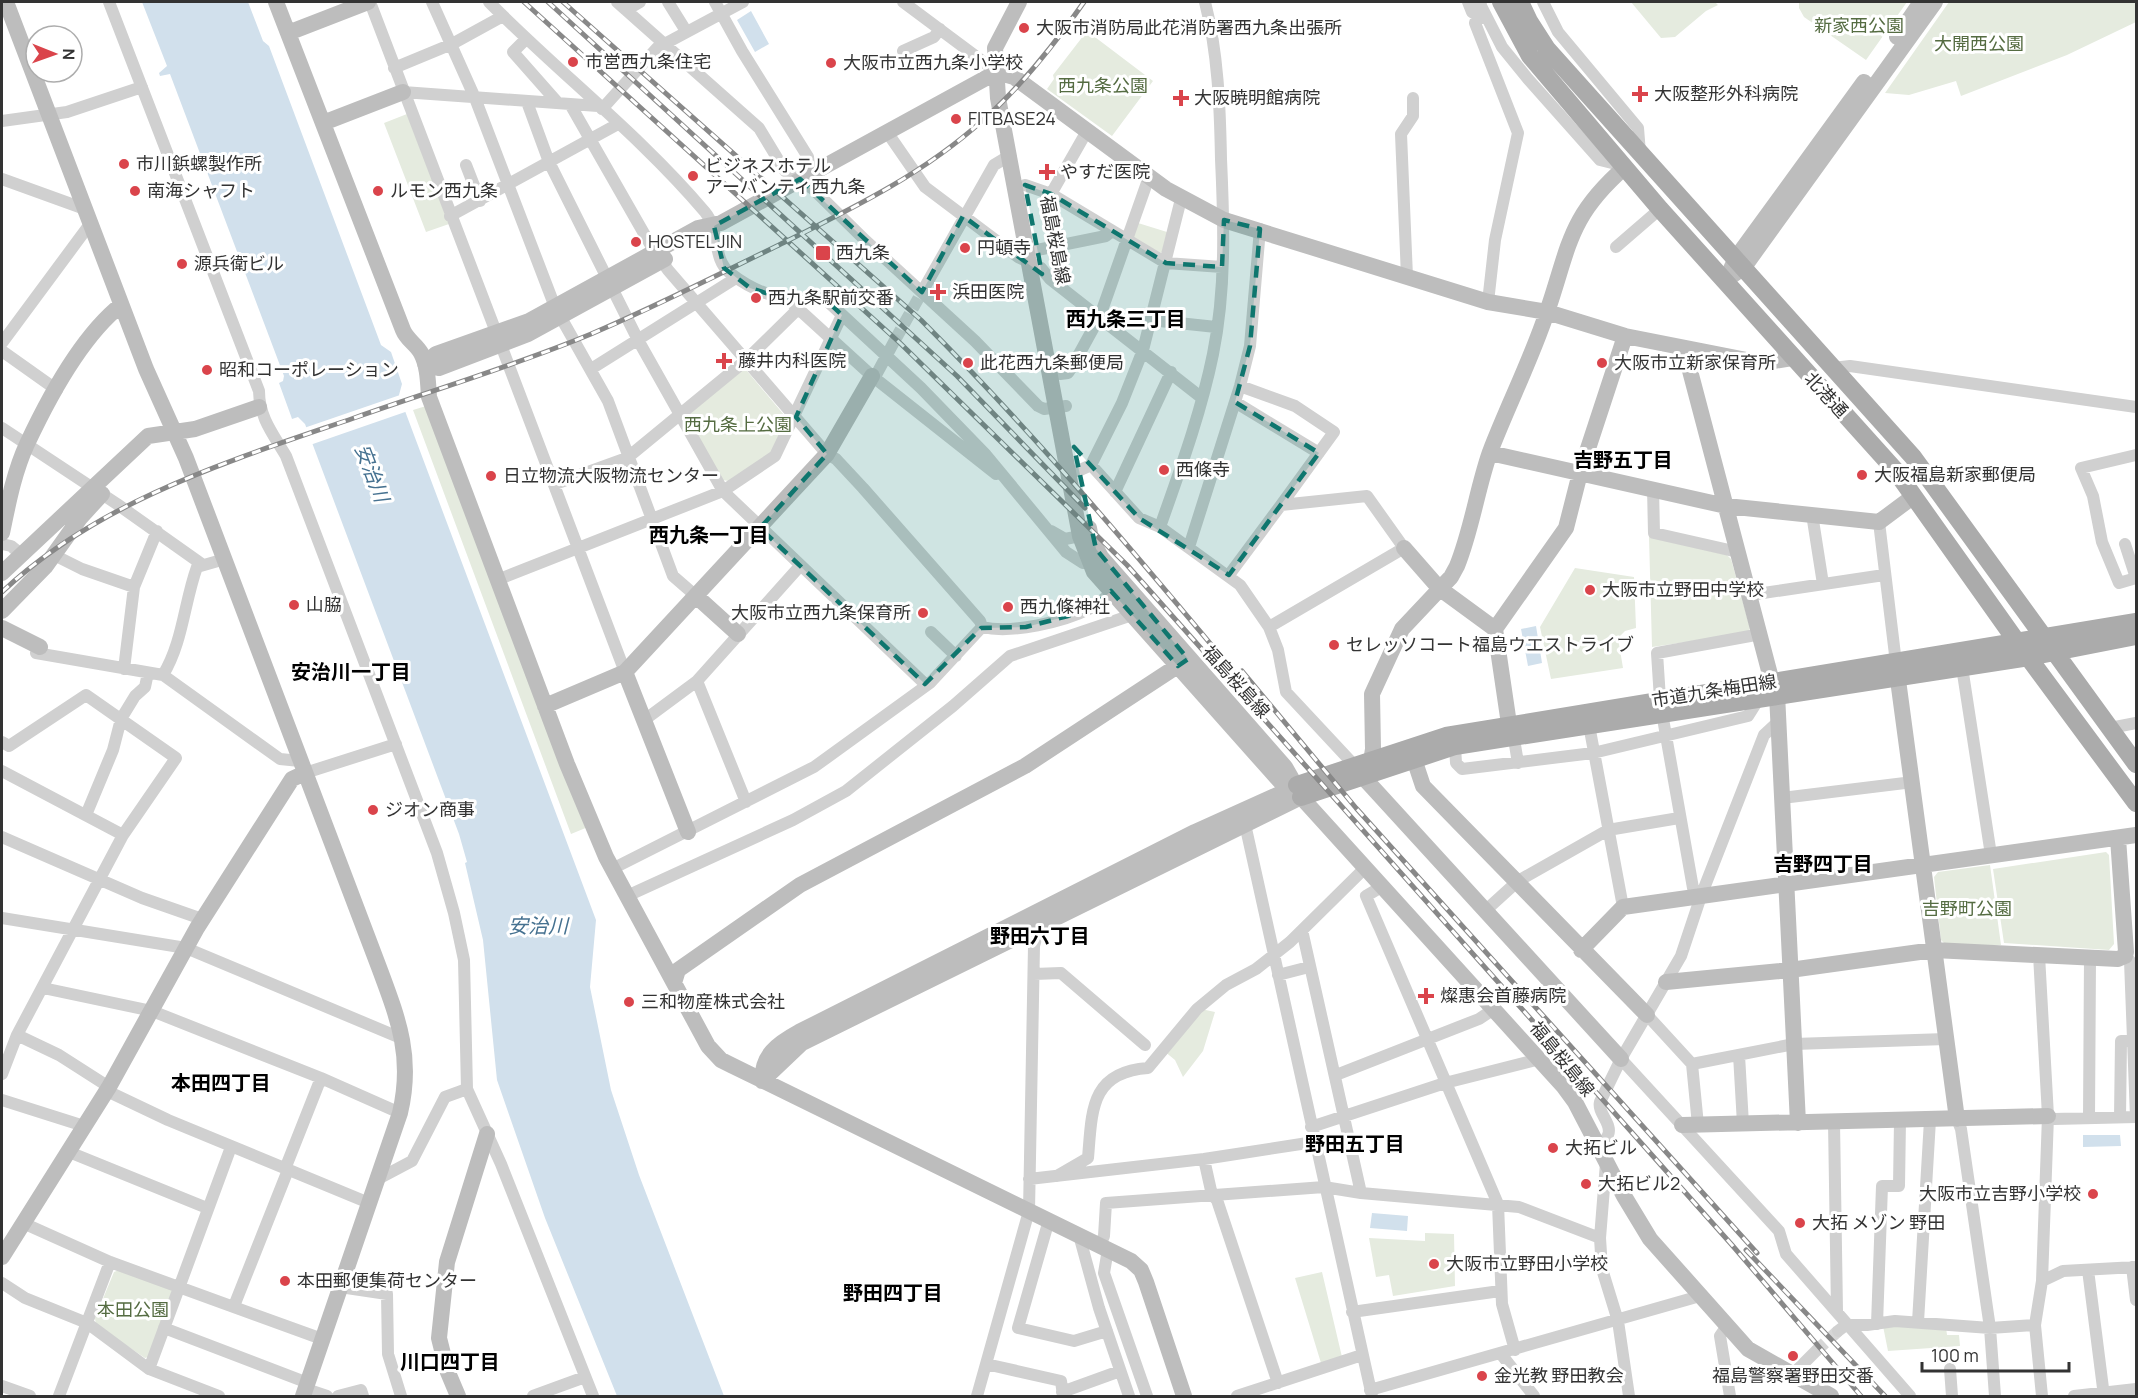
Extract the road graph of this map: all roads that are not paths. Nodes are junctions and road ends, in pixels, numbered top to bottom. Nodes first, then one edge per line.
1 (109, 2) edge
2 (276, 2) edge
3 (369, 2) edge
4 (432, 2) edge
5 (489, 2) edge
6 (640, 2) edge
7 (668, 2) edge
8 (715, 2) edge
9 (743, 2) edge
10 (903, 2) edge
11 (1019, 2) edge
12 (1205, 2) edge
13 (1501, 2) edge
14 (1520, 2) edge
15 (1543, 2) edge
16 (1921, 2) edge
17 (1935, 2) edge
18 (5, 6) edge
19 (622, 6) edge
20 (1479, 9) edge
21 (722, 13) junction
22 (503, 16) junction
23 (940, 29) junction
24 (686, 31) junction
25 (288, 33) junction
26 (526, 39) junction
27 (452, 44) junction
28 (664, 44) junction
29 (903, 51) dead end
30 (394, 68) junction
31 (997, 72) junction
32 (142, 87) junction
33 (403, 92) junction
34 (1413, 98) dead end
35 (476, 99) junction
36 (527, 102) junction
37 (564, 104) junction
38 (600, 108) junction
39 (50, 116) junction
40 (2, 121) edge
41 (323, 123) junction
42 (618, 124) junction
43 (1087, 131) junction
44 (887, 132) junction
45 (590, 140) junction
46 (1640, 154) junction
47 (1009, 156) junction
48 (549, 162) junction
49 (466, 165) dead end
50 (1625, 167) junction
51 (805, 176) junction
52 (1149, 177) junction
53 (2, 178) edge
54 (508, 184) junction
55 (1025, 185) junction
56 (1051, 194) junction
57 (1181, 199) junction
58 (480, 201) junction
59 (1660, 209) junction
60 (450, 216) junction
61 (963, 216) junction
62 (87, 217) junction
63 (1224, 220) junction
64 (714, 226) junction
65 (1260, 229) junction
66 (1112, 231) junction
67 (1128, 240) junction
68 (1616, 247) dead end
69 (659, 256) junction
70 (1036, 260) junction
71 (1740, 262) junction
72 (1166, 263) junction
73 (1222, 267) junction
74 (1407, 277) junction
75 (736, 278) junction
76 (1725, 280) junction
77 (610, 284) junction
78 (922, 292) junction
79 (788, 300) junction
80 (696, 302) junction
81 (1488, 302) junction
82 (122, 304) junction
83 (798, 309) junction
84 (558, 312) junction
85 (1547, 312) junction
86 (842, 315) junction
87 (1100, 316) junction
88 (1150, 320) junction
89 (1216, 327) junction
90 (1625, 336) junction
91 (499, 339) junction
92 (831, 339) junction
93 (638, 340) junction
94 (896, 340) tunnel mouth
95 (2, 343) edge
96 (1684, 348) junction
97 (1143, 350) junction
98 (2, 351) edge
99 (887, 356) junction
100 (1792, 358) junction
101 (745, 361) junction
102 (425, 364) junction
103 (1833, 368) junction
104 (591, 369) junction
105 (1171, 372) junction
106 (1060, 374) junction
107 (874, 377) junction
108 (1240, 386) junction
109 (57, 390) junction
110 (1203, 398) junction
111 (1235, 402) junction
112 (259, 407) junction
113 (1061, 407) junction
114 (2136, 407) edge
115 (679, 416) junction
116 (796, 417) junction
117 (2, 428) edge
118 (171, 431) junction
119 (26, 446) junction
120 (1319, 453) junction
121 (1490, 453) junction
122 (827, 454) junction
123 (2136, 455) edge
124 (627, 458) junction
125 (1085, 468) junction
126 (1580, 473) junction
127 (1006, 479) junction
128 (555, 484) junction
129 (1653, 488) junction
130 (723, 491) junction
131 (96, 492) junction
132 (1115, 492) junction
133 (1914, 496) junction
134 (1281, 505) junction
135 (1726, 506) junction
136 (1812, 514) junction
137 (650, 520) junction
138 (1880, 522) junction
139 (760, 528) junction
140 (1161, 528) junction
141 (157, 531) junction
142 (1050, 531) junction
143 (2, 533) edge
144 (1080, 536) junction
145 (2, 544) edge
146 (2125, 544) dead end
147 (578, 547) junction
148 (1189, 547) junction
149 (1404, 548) junction
150 (1738, 552) junction
151 (22, 555) junction
152 (54, 555) junction
153 (225, 559) junction
154 (1089, 562) junction
155 (203, 565) junction
156 (800, 566) junction
157 (2, 573) edge
158 (1229, 574) junction
159 (1884, 575) junction
160 (497, 580) junction
161 (1823, 584) junction
162 (1117, 587) junction
163 (134, 588) junction
164 (1439, 588) junction
165 (1750, 595) junction
166 (696, 596) junction
167 (2, 611) edge
168 (1132, 615) junction
169 (2136, 622) edge
170 (982, 627) junction
171 (1269, 627) junction
172 (2, 628) edge
173 (1495, 629) junction
174 (931, 632) dead end
175 (738, 634) junction
176 (1761, 634) junction
177 (2136, 636) edge
178 (2049, 645) junction
179 (38, 650) joint
180 (2023, 650) junction
181 (956, 656) junction
182 (1183, 663) junction
183 (1962, 667) junction
184 (124, 669) junction
185 (1898, 670) junction
186 (625, 672) junction
187 (148, 673) junction
188 (163, 675) junction
189 (697, 681) junction
190 (925, 684) junction
191 (1769, 691) junction
192 (545, 706) junction
193 (1661, 706) junction
194 (121, 719) junction
195 (643, 721) junction
196 (1778, 722) junction
197 (2136, 723) edge
198 (1589, 725) junction
199 (2110, 728) junction
200 (1511, 731) junction
201 (1665, 737) junction
202 (2, 742) edge
203 (396, 744) junction
204 (1455, 746) junction
205 (1593, 753) junction
206 (1414, 759) junction
207 (1518, 763) junction
208 (2136, 764) edge
209 (303, 767) junction
210 (1364, 769) junction
211 (2, 771) edge
212 (1913, 782) junction
213 (1296, 791) junction
214 (1782, 798) junction
215 (746, 802) junction
216 (2136, 803) edge
217 (86, 815) junction
218 (1679, 818) junction
219 (1245, 824) junction
220 (1608, 830) junction
221 (688, 832) junction
222 (123, 835) junction
223 (2136, 835) edge
224 (2, 837) edge
225 (2118, 838) junction
226 (1991, 855) junction
227 (1924, 864) junction
228 (1365, 867) junction
229 (612, 869) junction
230 (100, 878) junction
231 (1518, 881) junction
232 (1786, 884) junction
233 (1383, 886) junction
234 (627, 896) junction
235 (1701, 896) junction
236 (1623, 907) junction
237 (1485, 911) junction
238 (1069, 912) junction
239 (2, 918) edge
240 (202, 919) junction
241 (73, 929) junction
242 (1302, 930) junction
243 (186, 948) junction
244 (1581, 950) junction
245 (1934, 950) junction
246 (1274, 953) junction
247 (2039, 955) junction
248 (2125, 956) junction
249 (2090, 958) junction
250 (1309, 967) junction
251 (1790, 970) junction
252 (1034, 974) junction
253 (1278, 975) junction
254 (1666, 982) junction
255 (674, 983) junction
256 (43, 988) junction
257 (1494, 1009) junction
258 (152, 1011) junction
259 (1647, 1015) junction
260 (17, 1035) junction
261 (403, 1039) junction
262 (1426, 1040) junction
263 (1946, 1040) junction
264 (2134, 1041) junction
265 (1794, 1044) junction
266 (1145, 1045) dead end
267 (1739, 1055) junction
268 (1540, 1059) junction
269 (1621, 1059) junction
270 (1692, 1064) junction
271 (2, 1074) edge
272 (1336, 1075) junction
273 (321, 1078) junction
274 (762, 1081) junction
275 (1445, 1083) junction
276 (108, 1089) junction
277 (467, 1089) junction
278 (2, 1100) edge
279 (400, 1113) junction
280 (1346, 1116) junction
281 (2048, 1116) junction
282 (2120, 1117) junction
283 (2136, 1117) edge
284 (2089, 1118) junction
285 (1957, 1119) junction
286 (1900, 1120) junction
287 (1930, 1120) junction
288 (1798, 1122) junction
289 (1834, 1122) junction
290 (1743, 1124) junction
291 (1690, 1125) junction
292 (84, 1126) junction
293 (1311, 1127) junction
294 (487, 1134) junction
295 (1314, 1142) junction
296 (1598, 1146) junction
297 (231, 1147) junction
298 (69, 1152) junction
299 (1204, 1159) junction
300 (1606, 1163) junction
301 (286, 1169) junction
302 (1058, 1176) junction
303 (378, 1179) junction
304 (1029, 1179) junction
305 (1324, 1187) junction
306 (1361, 1193) junction
307 (1212, 1194) junction
308 (369, 1203) junction
309 (1498, 1204) junction
310 (207, 1208) junction
311 (1029, 1211) junction
312 (1048, 1220) junction
313 (23, 1223) junction
314 (1079, 1235) junction
315 (1600, 1238) junction
316 (1104, 1247) junction
317 (2, 1257) edge
318 (110, 1262) junction
319 (2134, 1267) edge
320 (2088, 1270) junction
321 (2042, 1281) junction
322 (2, 1283) edge
323 (180, 1286) junction
324 (340, 1287) junction
325 (1500, 1291) junction
326 (1700, 1296) junction
327 (2136, 1300) edge
328 (234, 1306) junction
329 (1837, 1311) junction
330 (1352, 1312) junction
331 (1618, 1321) junction
332 (998, 1322) junction
333 (1918, 1322) junction
334 (87, 1323) junction
335 (1877, 1324) junction
336 (2035, 1325) junction
337 (1727, 1326) junction
338 (164, 1328) junction
339 (1018, 1328) junction
340 (1842, 1328) junction
341 (1990, 1328) junction
342 (1107, 1331) junction
343 (322, 1339) junction
344 (1515, 1350) junction
345 (1816, 1351) tunnel mouth
346 (1501, 1354) junction
347 (1362, 1355) junction
348 (986, 1364) junction
349 (1950, 1369) dead end
350 (149, 1370) junction
351 (1120, 1371) junction
352 (1792, 1375) junction
353 (585, 1377) junction
354 (1278, 1383) junction
355 (2, 1386) edge
356 (306, 1389) edge
357 (2136, 1389) edge
358 (1371, 1393) edge
359 (1062, 1394) edge
360 (2104, 1395) edge
361 (30, 1396) edge
362 (59, 1396) edge
363 (219, 1396) edge
364 (327, 1396) edge
365 (338, 1396) edge
366 (363, 1396) edge
367 (400, 1396) edge
368 (458, 1396) edge
369 (533, 1396) edge
370 (593, 1396) edge
371 (977, 1396) edge
372 (1129, 1396) edge
373 (1147, 1396) edge
374 (1184, 1396) edge
375 (1237, 1396) edge
376 (1534, 1396) edge
377 (1629, 1396) edge
378 (1730, 1396) edge
379 (1831, 1396) edge
380 (1910, 1396) edge
381 (1952, 1396) edge
382 (1995, 1396) edge
383 (2042, 1396) edge
384 (2074, 1396) edge

1 - 32 street
2 - 25 street
3 - 25 street
3 - 30 street
4 - 27 street
5 - 22 street
6 - 19 street
7 - 24 street
8 - 21 street
9 - 21 street
10 - 23 street
11 - 31 street
12 - 63 street
13 - 50 main road, 北港通
14 - 46 main road, 北港通
15 - 46 street
16 - 71 street
17 - 71 street
18 - 39 street
19 - 28 street
20 - 50 street
20 - 81 street
21 - 24 street
21 - 51 street
22 - 26 street
22 - 27 street
23 - 29 street
23 - 31 street
24 - 28 street
25 - 41 street
26 - 37 street
26 - 38 street
27 - 30 street
27 - 35 street
28 - 38 street
28 - 51 street
30 - 33 street
31 - 43 street
31 - 44 street
31 - 47 street, 福島桜島線
31 - 55 street, 福島桜島線
32 - 39 street
32 - 112 street
33 - 35 street
33 - 41 street
33 - 60 street
34 - 74 street
35 - 36 street
35 - 54 street
36 - 37 street
36 - 48 street
37 - 38 street
37 - 45 street
38 - 42 street
39 - 40 street
39 - 62 street
41 - 102 street
42 - 45 street
42 - 64 street
43 - 52 street
43 - 56 street
44 - 51 street
44 - 61 street
45 - 48 street
45 - 69 street
46 - 71 main road, 北港通
47 - 61 street
47 - 70 street, 福島桜島線
48 - 54 street
48 - 77 street
49 - 58 street
50 - 59 main road, 北港通
50 - 85 street
51 - 64 street
51 - 78 street
52 - 57 street
52 - 67 street
53 - 62 street
54 - 58 street
54 - 84 street
55 - 56 street
55 - 70 street, 福島桜島線
56 - 66 street
57 - 63 street
57 - 72 street
58 - 60 street
59 - 68 street
59 - 76 main road, 北港通
60 - 91 street
61 - 70 street
61 - 78 street
62 - 82 street
62 - 95 street
63 - 65 street
63 - 73 street
64 - 69 street
64 - 75 street
65 - 74 street
65 - 108 street
66 - 67 street
66 - 70 street
67 - 72 street
67 - 87 street
69 - 77 street
69 - 80 street
70 - 87 street
70 - 106 street, 福島桜島線
70 - 113 street, 福島桜島線
71 - 76 street
71 - 103 main road, 北港通
72 - 73 street
72 - 88 street
73 - 89 street
74 - 81 street
75 - 79 street
75 - 80 street
76 - 100 main road, 北港通
77 - 84 street
77 - 93 street
78 - 113 street
79 - 83 street
79 - 86 street
80 - 93 street
80 - 101 street
81 - 85 street
82 - 109 street
82 - 118 street
83 - 92 street
83 - 101 street
84 - 91 street
84 - 104 street
85 - 90 street
85 - 121 street
86 - 92 street
86 - 99 street
87 - 97 street
87 - 106 street
88 - 89 street
88 - 97 street
89 - 110 street
90 - 96 street
90 - 126 street
91 - 102 street
91 - 128 street
92 - 107 street
92 - 116 street
93 - 104 street
93 - 115 street
94 - 99 street
96 - 100 street
96 - 135 street
97 - 105 street
97 - 125 street
98 - 109 street
99 - 107 street
99 - 127 street
100 - 133 main road, 北港通
101 - 115 street
101 - 116 street
102 - 160 street
103 - 114 street
103 - 178 main road, 北港通
104 - 124 street
105 - 110 street
105 - 132 street
106 - 113 street, 福島桜島線
107 - 122 street
107 - 127 street
108 - 111 street
108 - 120 street
109 - 119 street
110 - 140 street
111 - 120 street
111 - 148 street
112 - 118 street
112 - 203 street
113 - 125 street, 福島桜島線
113 - 144 street, 福島桜島線
115 - 124 street
115 - 130 street
116 - 122 street
116 - 130 street
117 - 119 street
118 - 131 street
118 - 153 street
119 - 131 street
119 - 143 street
120 - 134 street
121 - 126 street
121 - 164 street
122 - 139 street
122 - 170 street
123 - 146 street
124 - 128 street
124 - 137 street
125 - 132 street
125 - 162 street, 福島桜島線
126 - 129 street
126 - 173 street
127 - 142 street
128 - 147 street
129 - 135 street
129 - 150 street
130 - 137 street
130 - 139 street
131 - 141 street
131 - 151 street
131 - 152 street
132 - 140 street
133 - 138 street
133 - 180 main road, 北港通
134 - 149 street
134 - 158 street
135 - 136 street
135 - 150 street
136 - 138 street
136 - 161 street
137 - 147 street
137 - 166 street
138 - 159 street
139 - 156 street
139 - 166 street
140 - 148 street
141 - 155 street
141 - 163 street
142 - 144 street
142 - 154 street
144 - 154 street, 福島桜島線
145 - 151 street
147 - 160 street
147 - 186 street
148 - 158 street
149 - 164 street
149 - 171 street
150 - 165 street
151 - 157 street
152 - 163 street
152 - 167 street
153 - 155 street
153 - 209 street
154 - 162 street, 福島桜島線
155 - 188 street
156 - 175 street
156 - 190 street
158 - 171 street
159 - 161 street
159 - 185 street
160 - 192 street
161 - 165 street
162 - 168 street, 福島桜島線
162 - 170 street
162 - 182 street, 福島桜島線
163 - 184 street
164 - 173 street
164 - 210 street
165 - 176 street
166 - 175 street
166 - 186 street
168 - 182 street, 福島桜島線
168 - 234 street
169 - 178 main road, 市道九条梅田線
170 - 181 street
171 - 210 street
172 - 179 street
173 - 200 street
174 - 181 street
175 - 189 street
176 - 191 street
176 - 193 street
177 - 178 main road, 市道九条梅田線
178 - 180 main road, 市道九条梅田線
178 - 199 main road, 北港通
179 - 184 street
180 - 183 main road, 市道九条梅田線
180 - 185 main road, 市道九条梅田線
180 - 216 main road, 北港通
181 - 190 street
182 - 213 street, 福島桜島線
182 - 255 street
183 - 185 main road, 市道九条梅田線
183 - 226 street
184 - 187 street
185 - 191 main road, 市道九条梅田線
185 - 212 street
186 - 192 street
186 - 195 street
187 - 188 street
187 - 194 street
188 - 209 street
189 - 195 street
189 - 215 street
190 - 215 street
191 - 193 main road, 市道九条梅田線
191 - 196 street
191 - 201 street
192 - 229 street
193 - 198 main road, 市道九条梅田線
193 - 200 main road, 市道九条梅田線
193 - 201 street
194 - 202 street
194 - 217 street
194 - 222 street
195 - 221 street
196 - 214 street
196 - 235 street
197 - 199 street
198 - 200 main road, 市道九条梅田線
198 - 205 street
199 - 208 main road, 北港通
200 - 204 main road, 市道九条梅田線
200 - 207 street
200 - 210 main road, 市道九条梅田線
201 - 205 street
201 - 218 street
203 - 209 street
203 - 277 street
204 - 206 main road, 市道九条梅田線
204 - 207 street
205 - 207 street
205 - 220 street
206 - 210 main road, 市道九条梅田線
206 - 231 street
209 - 240 street
209 - 261 street
210 - 213 main road, 市道九条梅田線
210 - 237 street
211 - 217 street
212 - 214 street
212 - 227 street
213 - 219 street
213 - 228 street, 福島桜島線
213 - 274 street
214 - 232 street
215 - 221 street
217 - 222 street
218 - 220 street
218 - 235 street
219 - 238 street
219 - 246 street
220 - 231 street
220 - 236 street
221 - 229 street
222 - 230 street
223 - 225 street
224 - 230 street
225 - 226 street
225 - 248 street
226 - 227 street
227 - 232 street
227 - 245 street
228 - 233 street, 福島桜島線
228 - 242 street
229 - 234 street
230 - 240 street
230 - 241 street
231 - 237 street
231 - 244 street
232 - 235 street
232 - 251 street
233 - 257 street, 福島桜島線
233 - 262 street
234 - 255 street
235 - 236 street
235 - 254 street
236 - 244 street
237 - 269 street
238 - 252 street
238 - 274 street
239 - 241 street
240 - 243 street
241 - 243 street
241 - 256 street
242 - 246 street
242 - 250 street
243 - 258 street
243 - 261 street
244 - 259 street
245 - 247 street
245 - 251 street
245 - 263 street
246 - 253 street
246 - 302 street
247 - 249 street
247 - 281 street
248 - 249 street
248 - 264 street
249 - 284 street
250 - 253 street
250 - 272 street
251 - 254 street
251 - 265 street
252 - 266 street
252 - 304 street
253 - 293 street
254 - 259 street
255 - 274 street
256 - 258 street
256 - 260 street
257 - 262 street
257 - 268 street, 福島桜島線
258 - 273 street
258 - 276 street
259 - 269 street
259 - 270 street
260 - 271 street
260 - 276 street
261 - 279 street
262 - 272 street
262 - 275 street
263 - 265 street
263 - 285 street
264 - 282 street
264 - 283 street
265 - 267 street
265 - 288 street
267 - 270 street
267 - 290 street
268 - 275 street
268 - 296 street, 福島桜島線
269 - 291 street
269 - 296 street
270 - 291 street
272 - 280 street
273 - 279 street
273 - 301 street
274 - 311 street
275 - 280 street
275 - 309 street
276 - 292 street
276 - 297 street
277 - 294 street
277 - 303 street
278 - 292 street
279 - 303 street
280 - 293 street
280 - 306 street
281 - 284 street
281 - 285 street
281 - 321 street
282 - 283 street
282 - 284 street
285 - 287 street
285 - 341 street
286 - 287 street
286 - 289 street
286 - 335 street
287 - 333 street
288 - 289 street
288 - 290 street
289 - 329 street
290 - 291 street
291 - 329 street
292 - 298 street
293 - 295 street
294 - 353 street
294 - 368 street
295 - 299 street
295 - 305 street
296 - 300 street, 福島桜島線
297 - 301 street
297 - 310 street
298 - 310 street
298 - 313 street
299 - 302 street
299 - 307 street
300 - 315 street
300 - 326 street, 福島桜島線
301 - 308 street
301 - 328 street
302 - 304 street
303 - 308 street
304 - 311 street
305 - 306 street
305 - 307 street
305 - 330 street
306 - 309 street
307 - 316 street
307 - 354 street
308 - 324 street
309 - 315 street
309 - 325 street
310 - 323 street
311 - 312 street
311 - 332 street
312 - 314 street
312 - 339 street
313 - 317 street
313 - 318 street
314 - 316 street
314 - 342 street
315 - 331 street
316 - 373 street
316 - 374 street
318 - 323 street
318 - 334 street
319 - 320 street
319 - 327 street
320 - 321 street
320 - 360 street
321 - 336 street
322 - 334 street
323 - 328 street
323 - 338 street
324 - 343 street
324 - 367 street
325 - 330 street
325 - 344 street
326 - 331 street
326 - 337 street, 福島桜島線
328 - 343 street
329 - 340 street
330 - 347 street
331 - 344 street
331 - 377 street
332 - 339 street
332 - 348 street
333 - 335 street
333 - 341 street
334 - 350 street
334 - 362 street
335 - 340 street
336 - 341 street
336 - 383 street
337 - 352 street, 福島桜島線
337 - 378 street
338 - 350 street
338 - 356 street
339 - 342 street
340 - 380 street
341 - 382 street
342 - 351 street
343 - 356 street
344 - 346 street
345 - 352 street
346 - 358 street
346 - 376 street
347 - 354 street
347 - 358 street
348 - 359 street
348 - 371 street
349 - 381 street
350 - 363 street
351 - 359 street
351 - 372 street
352 - 379 street, 福島桜島線
353 - 369 street
353 - 370 street
354 - 375 street
355 - 361 street
356 - 364 street
357 - 360 street
360 - 384 street
365 - 366 street

